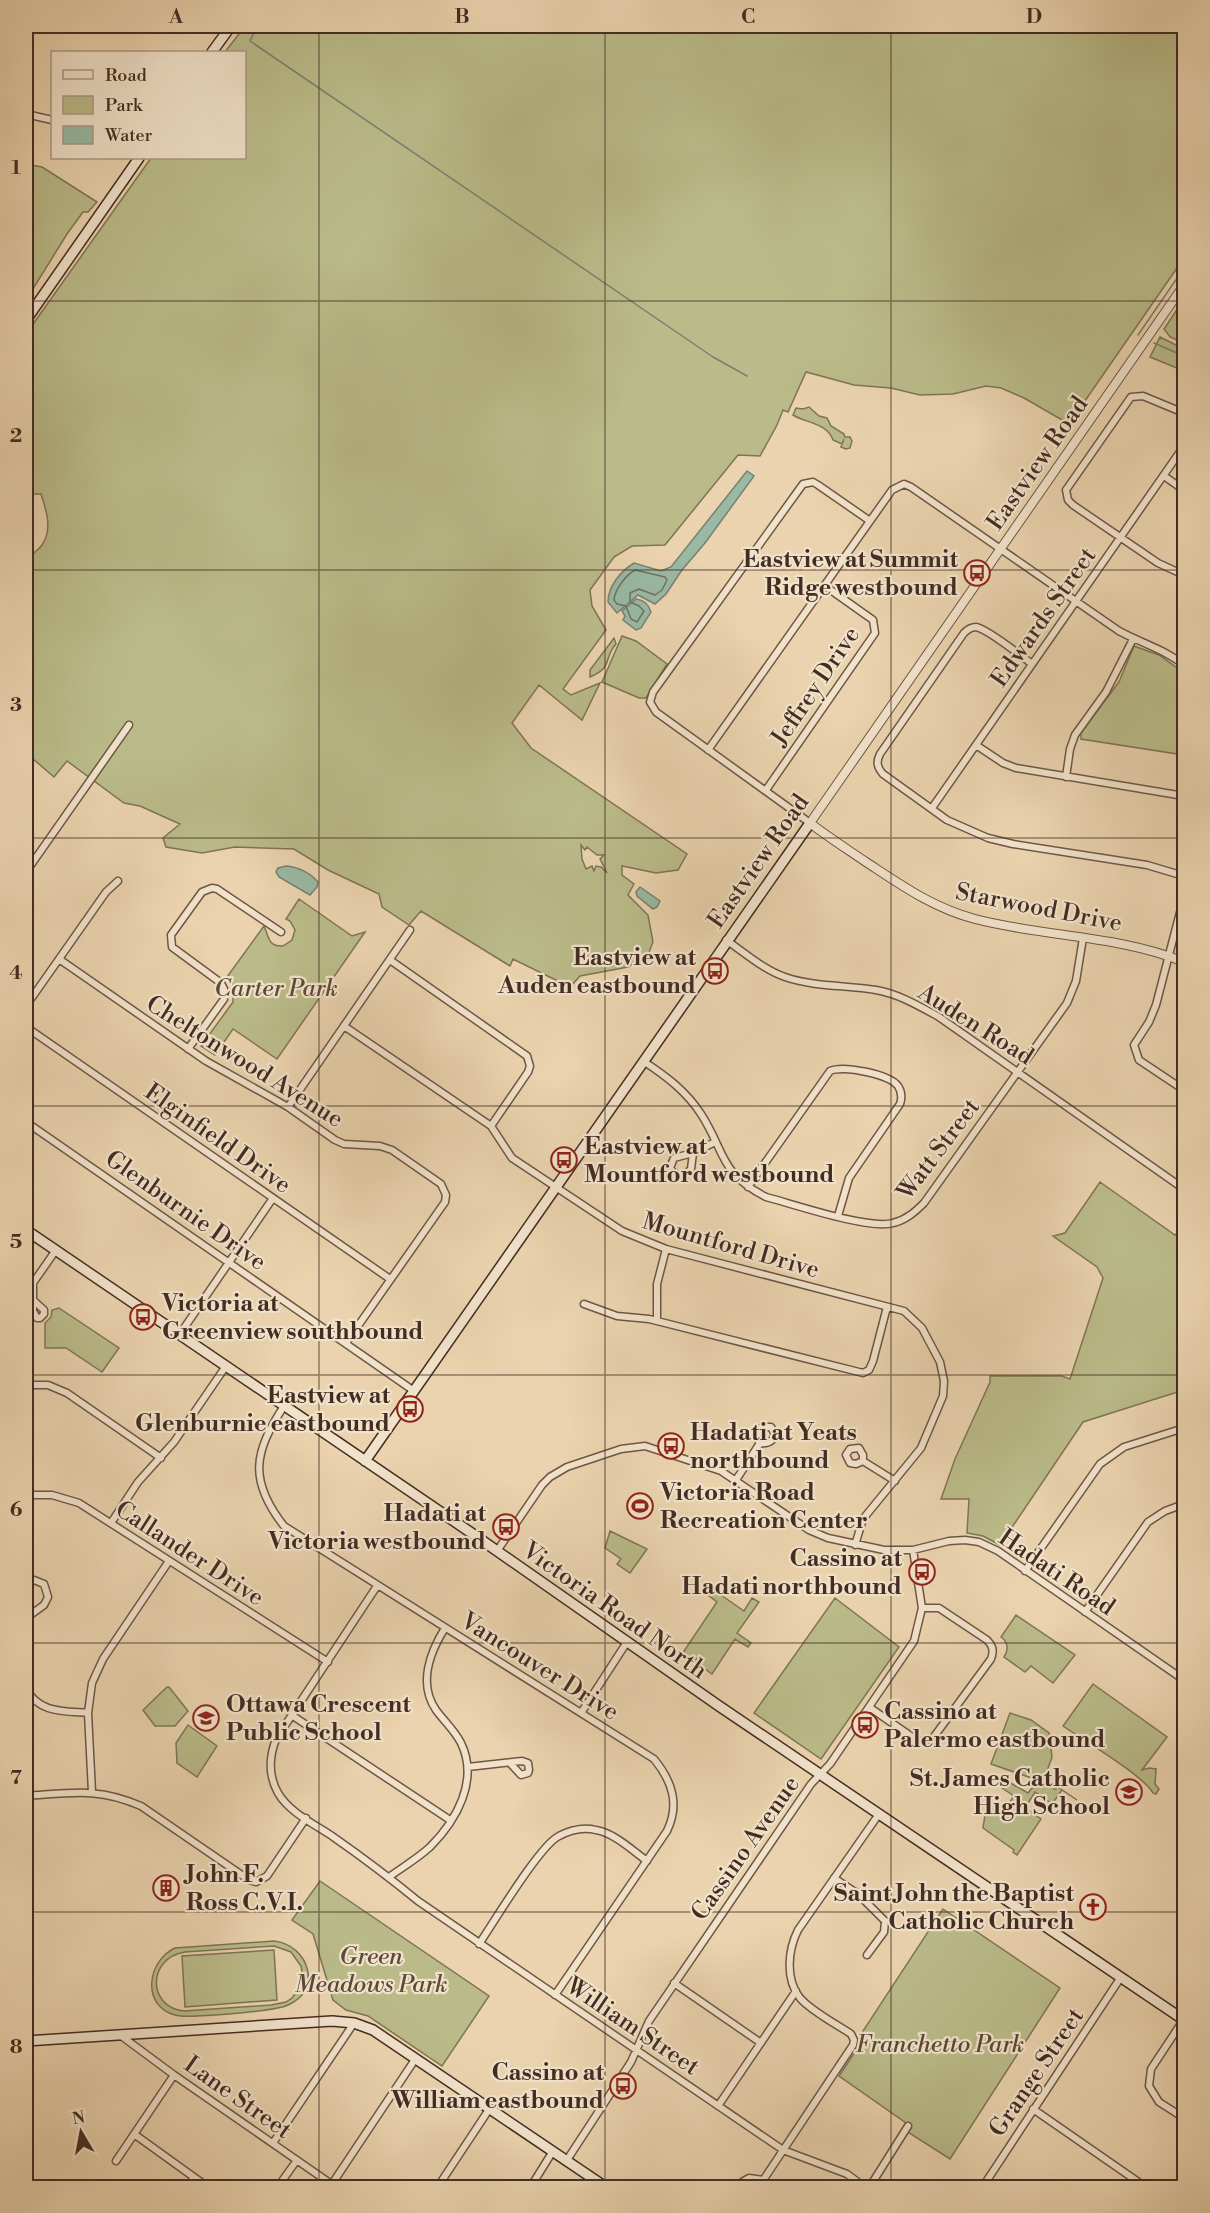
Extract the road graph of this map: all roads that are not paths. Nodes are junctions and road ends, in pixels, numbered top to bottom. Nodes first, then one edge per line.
1 (231, 26) edge
2 (213, 51) edge
3 (26, 114) edge
4 (51, 120) edge
5 (138, 159) edge
6 (1185, 285) edge
7 (26, 320) edge
8 (1185, 413) edge
9 (1185, 446) edge
10 (1164, 476) junction
11 (1185, 490) edge
12 (870, 521) junction
13 (1121, 537) junction
14 (1000, 548) junction
15 (1185, 576) edge
16 (825, 585) junction
17 (1076, 601) junction
18 (1133, 639) junction
19 (1032, 664) junction
20 (1185, 665) edge
21 (129, 725) dead end
22 (976, 745) junction
23 (708, 750) junction
24 (1066, 777) junction
25 (766, 790) junction
26 (1185, 796) edge
27 (932, 808) junction
28 (810, 823) junction
29 (26, 872) edge
30 (1185, 876) edge
31 (118, 881) dead end
32 (1185, 897) edge
33 (410, 930) dead end
34 (281, 932) dead end
35 (1083, 938) junction
36 (726, 940) junction
37 (1168, 955) junction
38 (59, 959) junction
39 (390, 960) junction
40 (1185, 962) edge
41 (26, 1006) edge
42 (344, 1026) junction
43 (26, 1027) edge
44 (188, 1049) junction
45 (643, 1061) junction
46 (1018, 1071) junction
47 (1185, 1090) edge
48 (288, 1107) junction
49 (26, 1122) edge
50 (491, 1126) junction
51 (715, 1142) junction
52 (693, 1153) dead end
53 (748, 1187) junction
54 (555, 1188) junction
55 (1185, 1189) edge
56 (273, 1198) junction
57 (838, 1216) junction
58 (26, 1230) edge
59 (666, 1249) junction
60 (56, 1250) junction
61 (229, 1262) junction
62 (390, 1279) junction
63 (33, 1300) dead end
64 (584, 1304) dead end
65 (887, 1307) junction
66 (657, 1321) junction
67 (180, 1334) junction
68 (346, 1343) junction
69 (226, 1366) junction
70 (26, 1385) edge
71 (414, 1391) junction
72 (284, 1406) junction
73 (1185, 1428) edge
74 (760, 1443) dead end
75 (161, 1458) junction
76 (365, 1461) junction
77 (863, 1461) dead end
78 (736, 1480) junction
79 (895, 1481) junction
80 (26, 1495) edge
81 (1185, 1504) edge
82 (111, 1523) junction
83 (855, 1545) junction
84 (913, 1550) junction
85 (497, 1551) junction
86 (169, 1561) junction
87 (1025, 1571) junction
88 (26, 1580) edge
89 (377, 1586) junction
90 (922, 1608) junction
91 (1085, 1612) junction
92 (26, 1618) edge
93 (445, 1628) junction
94 (627, 1642) junction
95 (327, 1662) junction
96 (1185, 1680) edge
97 (26, 1689) edge
98 (869, 1707) junction
99 (88, 1713) junction
100 (581, 1713) junction
101 (293, 1716) junction
102 (510, 1762) dead end
103 (468, 1767) junction
104 (820, 1774) junction
105 (92, 1792) junction
106 (26, 1796) edge
107 (879, 1814) junction
108 (306, 1818) junction
109 (450, 1820) junction
110 (647, 1861) junction
111 (389, 1877) junction
112 (834, 1878) junction
113 (479, 1944) junction
114 (867, 1955) dead end
115 (1121, 1977) junction
116 (674, 1983) junction
117 (796, 1991) junction
118 (555, 1995) junction
119 (1184, 2019) edge
120 (354, 2023) junction
121 (120, 2035) junction
122 (26, 2041) edge
123 (761, 2043) junction
124 (636, 2050) junction
125 (416, 2058) junction
126 (174, 2075) junction
127 (718, 2106) junction
128 (490, 2108) junction
129 (1033, 2109) junction
130 (1185, 2118) edge
131 (908, 2126) dead end
132 (134, 2134) junction
133 (273, 2143) junction
134 (783, 2150) junction
135 (553, 2151) junction
136 (297, 2160) junction
137 (567, 2160) junction
138 (116, 2161) dead end
139 (194, 2177) junction
140 (764, 2180) junction
141 (334, 2186) edge
142 (187, 2187) edge
143 (209, 2187) edge
144 (277, 2187) edge
145 (437, 2187) edge
146 (530, 2187) edge
147 (607, 2187) edge
148 (742, 2187) edge
149 (758, 2187) edge
150 (864, 2187) edge
151 (982, 2187) edge
152 (1147, 2187) edge

1 - 2 main road
3 - 4 street
5 - 7 main road
6 - 14 street, Eastview Road
8 - 13 street
9 - 10 street, Edwards Street
10 - 11 street
10 - 13 street, Edwards Street
12 - 14 street
12 - 16 street
12 - 23 street, Starwood Drive
13 - 15 street
13 - 17 street, Edwards Street
14 - 17 street
14 - 28 street, Eastview Road
16 - 23 street
16 - 25 street, Jeffrey Drive
17 - 18 street
17 - 19 street, Edwards Street
18 - 20 street
18 - 24 street
19 - 22 street, Edwards Street
19 - 27 street
21 - 29 street
22 - 24 street
22 - 27 street, Edwards Street
23 - 25 street, Starwood Drive
24 - 26 street
25 - 28 street, Starwood Drive
27 - 30 street
28 - 35 street, Starwood Drive
28 - 36 main road, Eastview Road
31 - 38 street
32 - 37 street
33 - 39 street
34 - 44 street
35 - 37 street, Starwood Drive
35 - 46 street, Watt Street
36 - 45 main road, Eastview Road
36 - 46 street, Auden Road
37 - 40 street, Starwood Drive
37 - 47 street
38 - 41 street
38 - 44 street, Cheltonwood Avenue
39 - 42 street
39 - 50 street
42 - 48 street
42 - 50 street, Mountford Drive
43 - 56 street, Elginfield Drive
44 - 48 street, Cheltonwood Avenue
45 - 51 street, Watt Street
45 - 54 main road, Eastview Road
46 - 55 street, Auden Road
46 - 57 street, Watt Street
48 - 62 street, Cheltonwood Avenue
49 - 61 street, Glenburnie Drive
50 - 54 street, Mountford Drive
51 - 52 street
51 - 53 street, Watt Street
53 - 57 street, Watt Street
53 - 57 street
54 - 59 street, Mountford Drive
54 - 71 main road, Eastview Road
56 - 61 street
56 - 62 street, Elginfield Drive
58 - 60 main road, Victoria Road North
59 - 65 street, Mountford Drive
59 - 66 street
60 - 63 street
60 - 67 main road, Victoria Road North
61 - 67 street
61 - 68 street, Glenburnie Drive
62 - 68 street, Cheltonwood Avenue
64 - 66 street
65 - 66 street
65 - 79 street, Mountford Drive
67 - 69 main road, Victoria Road North
68 - 71 street, Glenburnie Drive
69 - 72 main road, Victoria Road North
69 - 75 street
70 - 75 street
71 - 76 main road, Eastview Road
72 - 76 main road, Victoria Road North
72 - 89 street, Vancouver Drive
73 - 87 street
74 - 78 street
75 - 82 street
76 - 85 main road, Victoria Road North
77 - 79 street
78 - 83 street, Hadati Road
78 - 85 street, Hadati Road
79 - 83 street, Mountford Drive
80 - 82 street, Callander Drive
81 - 91 street
82 - 86 street, Callander Drive
83 - 84 street, Hadati Road
84 - 87 street, Hadati Road
84 - 90 street, Cassino Avenue
85 - 94 main road, Victoria Road North
86 - 95 street, Callander Drive
86 - 99 street
87 - 91 street, Hadati Road
88 - 92 street
89 - 93 street, Vancouver Drive
89 - 95 street, William Street
90 - 98 street, Cassino Avenue
90 - 98 street
91 - 96 street, Hadati Road
93 - 100 street, Vancouver Drive
93 - 103 street
94 - 100 street
94 - 104 main road, Victoria Road North
95 - 101 street, William Street
97 - 99 street
98 - 104 street, Cassino Avenue
99 - 105 street
100 - 110 street, Vancouver Drive
101 - 108 street, William Street
101 - 109 street
102 - 103 street
103 - 109 street
104 - 107 main road, Victoria Road North
104 - 116 street, Cassino Avenue
105 - 106 street
105 - 108 street
107 - 112 street
107 - 115 main road, Victoria Road North
108 - 111 street, William Street
109 - 111 street
110 - 113 street
110 - 118 street, Vancouver Drive
111 - 113 street, William Street
112 - 114 street
112 - 117 street
113 - 118 street, William Street
115 - 119 main road, Victoria Road North
115 - 129 street, Grange Street
116 - 123 street
116 - 124 street, Cassino Avenue
117 - 123 street
117 - 134 street
118 - 124 street, William Street
119 - 130 street
120 - 121 main road
120 - 125 main road
120 - 133 street
121 - 122 main road
121 - 126 street, Lane Street
123 - 127 street
124 - 127 street, William Street
124 - 137 street, Cassino Avenue
125 - 128 main road
125 - 141 street
126 - 132 street
126 - 133 street, Lane Street
127 - 134 street, William Street
128 - 135 main road
128 - 145 street
129 - 151 street, Grange Street
129 - 152 street
131 - 150 street
132 - 138 street
132 - 139 street
133 - 136 street, Lane Street
134 - 140 street
134 - 150 street, William Street
135 - 137 main road
135 - 146 street
136 - 141 street, Lane Street
136 - 144 street
137 - 147 main road
139 - 142 street
139 - 143 street
140 - 148 street
140 - 149 street

